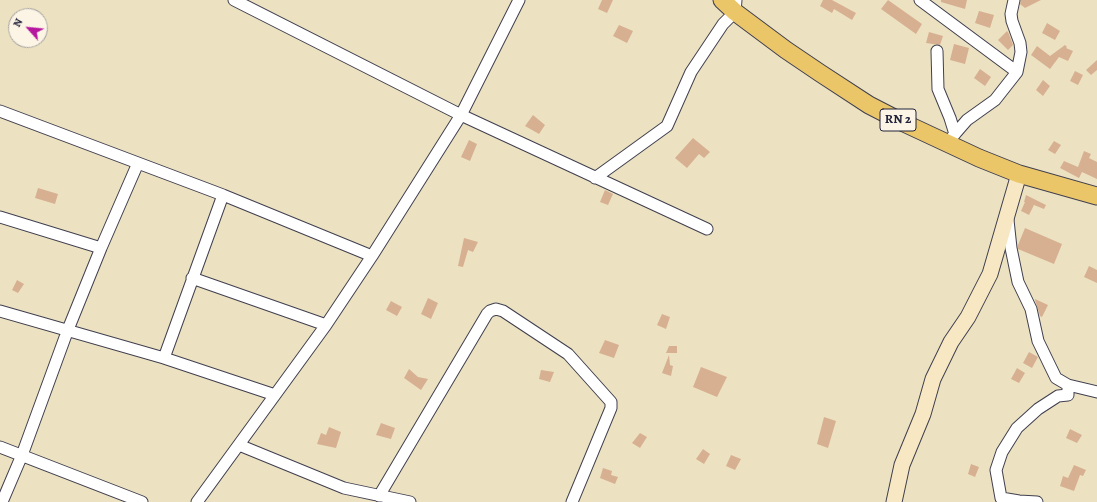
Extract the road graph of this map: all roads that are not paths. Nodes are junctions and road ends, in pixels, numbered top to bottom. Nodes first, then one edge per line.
1 (234, 0) edge
2 (722, 0) edge
3 (920, 0) edge
4 (1014, 0) edge
5 (515, 1) edge
6 (735, 6) edge
7 (937, 51) dead end
8 (1017, 72) junction
9 (0, 111) edge
10 (461, 116) junction
11 (951, 139) junction
12 (138, 163) junction
13 (1019, 174) junction
14 (595, 178) junction
15 (223, 195) junction
16 (1097, 196) edge
17 (1007, 215) junction
18 (0, 217) edge
19 (707, 229) dead end
20 (101, 248) junction
21 (372, 256) junction
22 (192, 278) junction
23 (0, 311) edge
24 (326, 325) junction
25 (67, 332) junction
26 (164, 358) junction
27 (1068, 385) junction
28 (1097, 392) edge
29 (275, 395) junction
30 (239, 445) junction
31 (0, 447) edge
32 (22, 455) junction
33 (379, 496) junction
34 (2, 502) edge
35 (142, 502) edge
36 (198, 502) edge
37 (410, 502) edge
38 (572, 502) edge
39 (894, 502) edge
40 (1037, 502) edge

1 - 10 street
2 - 6 main road, RN 2
3 - 8 street
4 - 8 street
5 - 10 street
6 - 11 main road, RN 2
6 - 14 street
7 - 11 street
8 - 11 street
9 - 12 street
10 - 14 street
10 - 21 street
11 - 13 main road, RN 2
12 - 15 street
12 - 20 street
13 - 16 main road, RN 2
13 - 17 street
14 - 19 street
15 - 21 street
15 - 22 street
17 - 27 street
17 - 39 street
18 - 20 street
20 - 25 street
21 - 24 street
22 - 24 street
22 - 26 street
23 - 25 street
24 - 29 street
25 - 26 street
25 - 32 street
26 - 29 street
27 - 28 street
27 - 40 street
29 - 30 street
30 - 33 street
30 - 36 street
31 - 32 street
32 - 34 street
32 - 35 street
33 - 37 street
33 - 38 street

